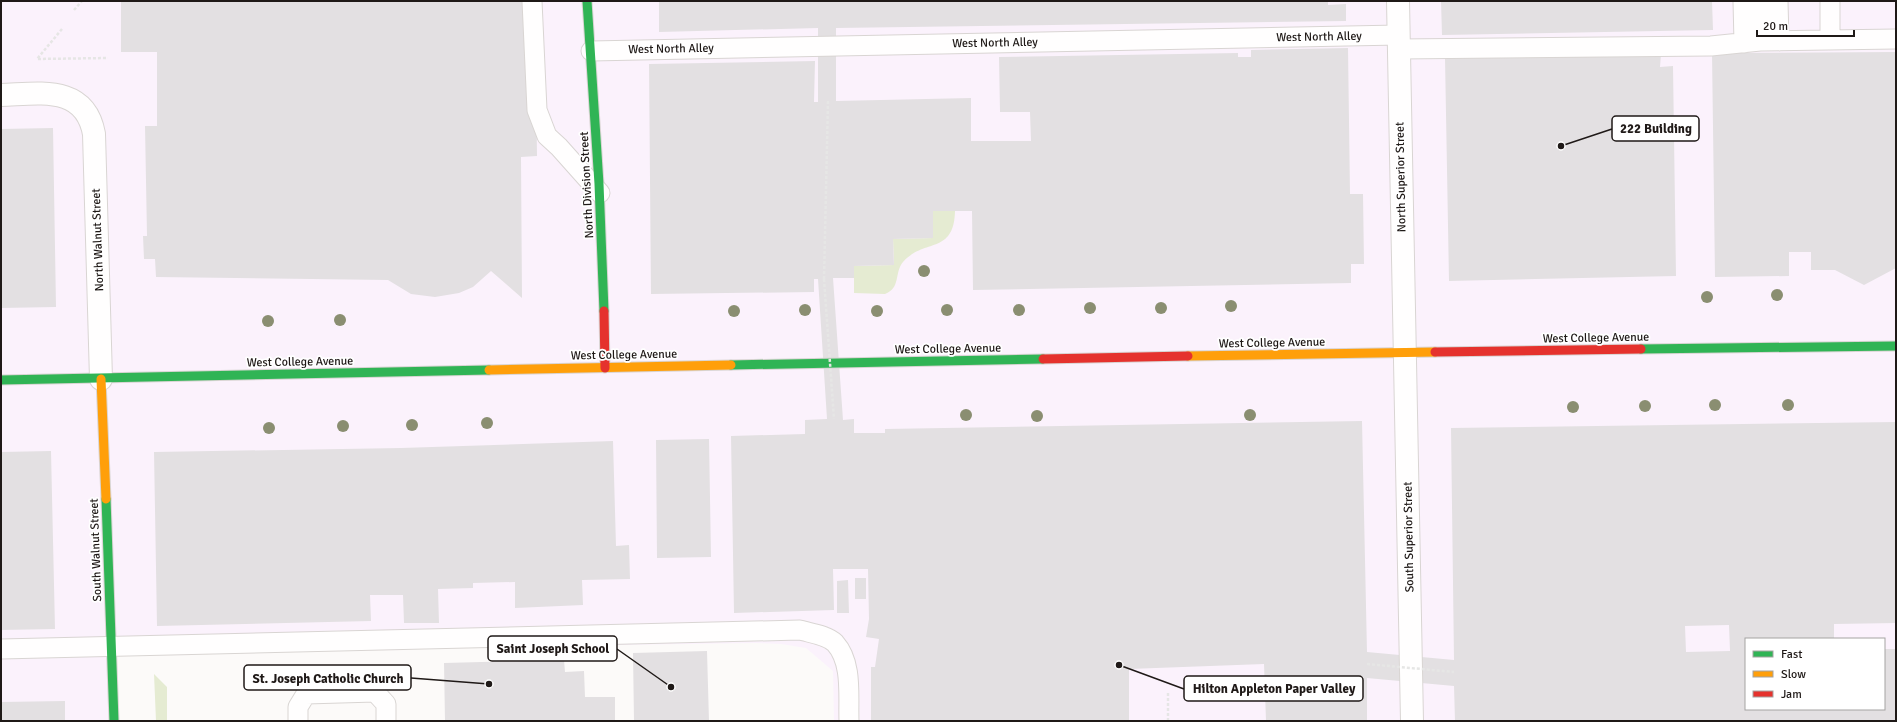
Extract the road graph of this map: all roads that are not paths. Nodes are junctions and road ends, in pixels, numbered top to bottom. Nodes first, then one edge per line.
1 (532, 1) edge
2 (587, 1) edge
3 (1398, 1) edge
4 (1743, 1) edge
5 (1759, 1) edge
6 (1778, 1) edge
7 (1830, 1) edge
8 (1896, 39) edge
9 (1830, 40) junction
10 (1399, 42) junction
11 (1761, 42) junction
12 (591, 51) junction
13 (1, 96) edge
14 (600, 193) junction
15 (1896, 346) edge
16 (1406, 352) junction
17 (605, 368) junction
18 (101, 379) junction
19 (1, 380) edge
20 (112, 648) junction
21 (1, 649) edge
22 (114, 721) edge
23 (298, 721) edge
24 (386, 721) edge
25 (849, 721) edge
26 (1412, 721) edge

1 - 14 lane
2 - 12 main road, North Division Street
3 - 10 street, North Superior Street
4 - 11 lane
5 - 11 lane
6 - 11 lane
7 - 9 lane
8 - 9 lane, West North Alley
9 - 11 lane, West North Alley
10 - 11 lane, West North Alley
10 - 12 lane, West North Alley
10 - 16 street, North Superior Street
12 - 14 main road, North Division Street
13 - 18 street, North Walnut Street
14 - 17 main road, North Division Street
15 - 16 main road, West College Avenue
16 - 17 main road, West College Avenue
16 - 26 street, South Superior Street
17 - 18 main road, West College Avenue
18 - 19 main road, West College Avenue
18 - 20 main road, South Walnut Street
20 - 21 lane
20 - 22 main road, South Walnut Street
20 - 25 lane
23 - 24 lane

